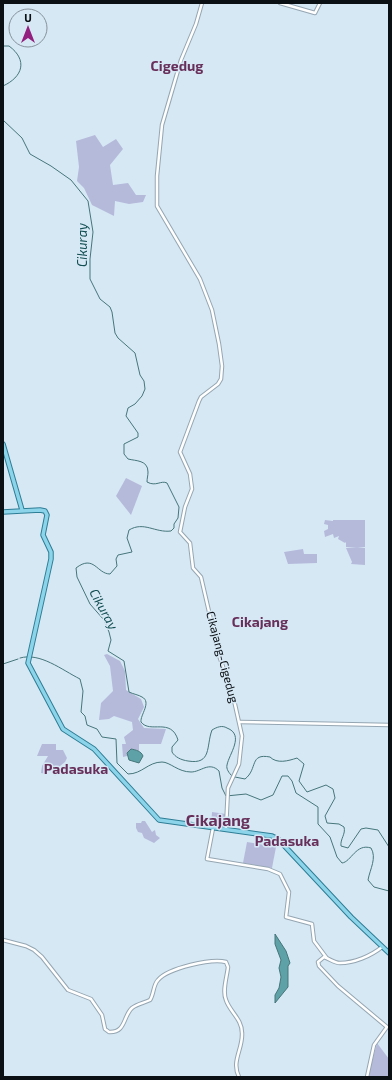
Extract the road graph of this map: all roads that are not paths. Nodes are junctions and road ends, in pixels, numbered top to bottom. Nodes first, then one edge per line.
1 (202, 3) edge
2 (280, 3) edge
3 (320, 3) edge
4 (3, 444) edge
5 (22, 510) junction
6 (3, 512) edge
7 (240, 722) junction
8 (389, 725) edge
9 (213, 828) junction
10 (226, 829) junction
11 (3, 940) edge
12 (382, 947) junction
13 (389, 953) edge
14 (326, 958) junction
15 (238, 1077) edge
16 (367, 1077) edge

1 - 7 street, Cikajang-Cigedug
2 - 3 street
4 - 5 main road
5 - 6 main road
5 - 9 main road
7 - 8 street
7 - 10 street, Cikajang-Cigedug
9 - 10 main road
9 - 14 street
10 - 12 main road
11 - 15 street
12 - 13 main road
12 - 14 street
14 - 16 street

